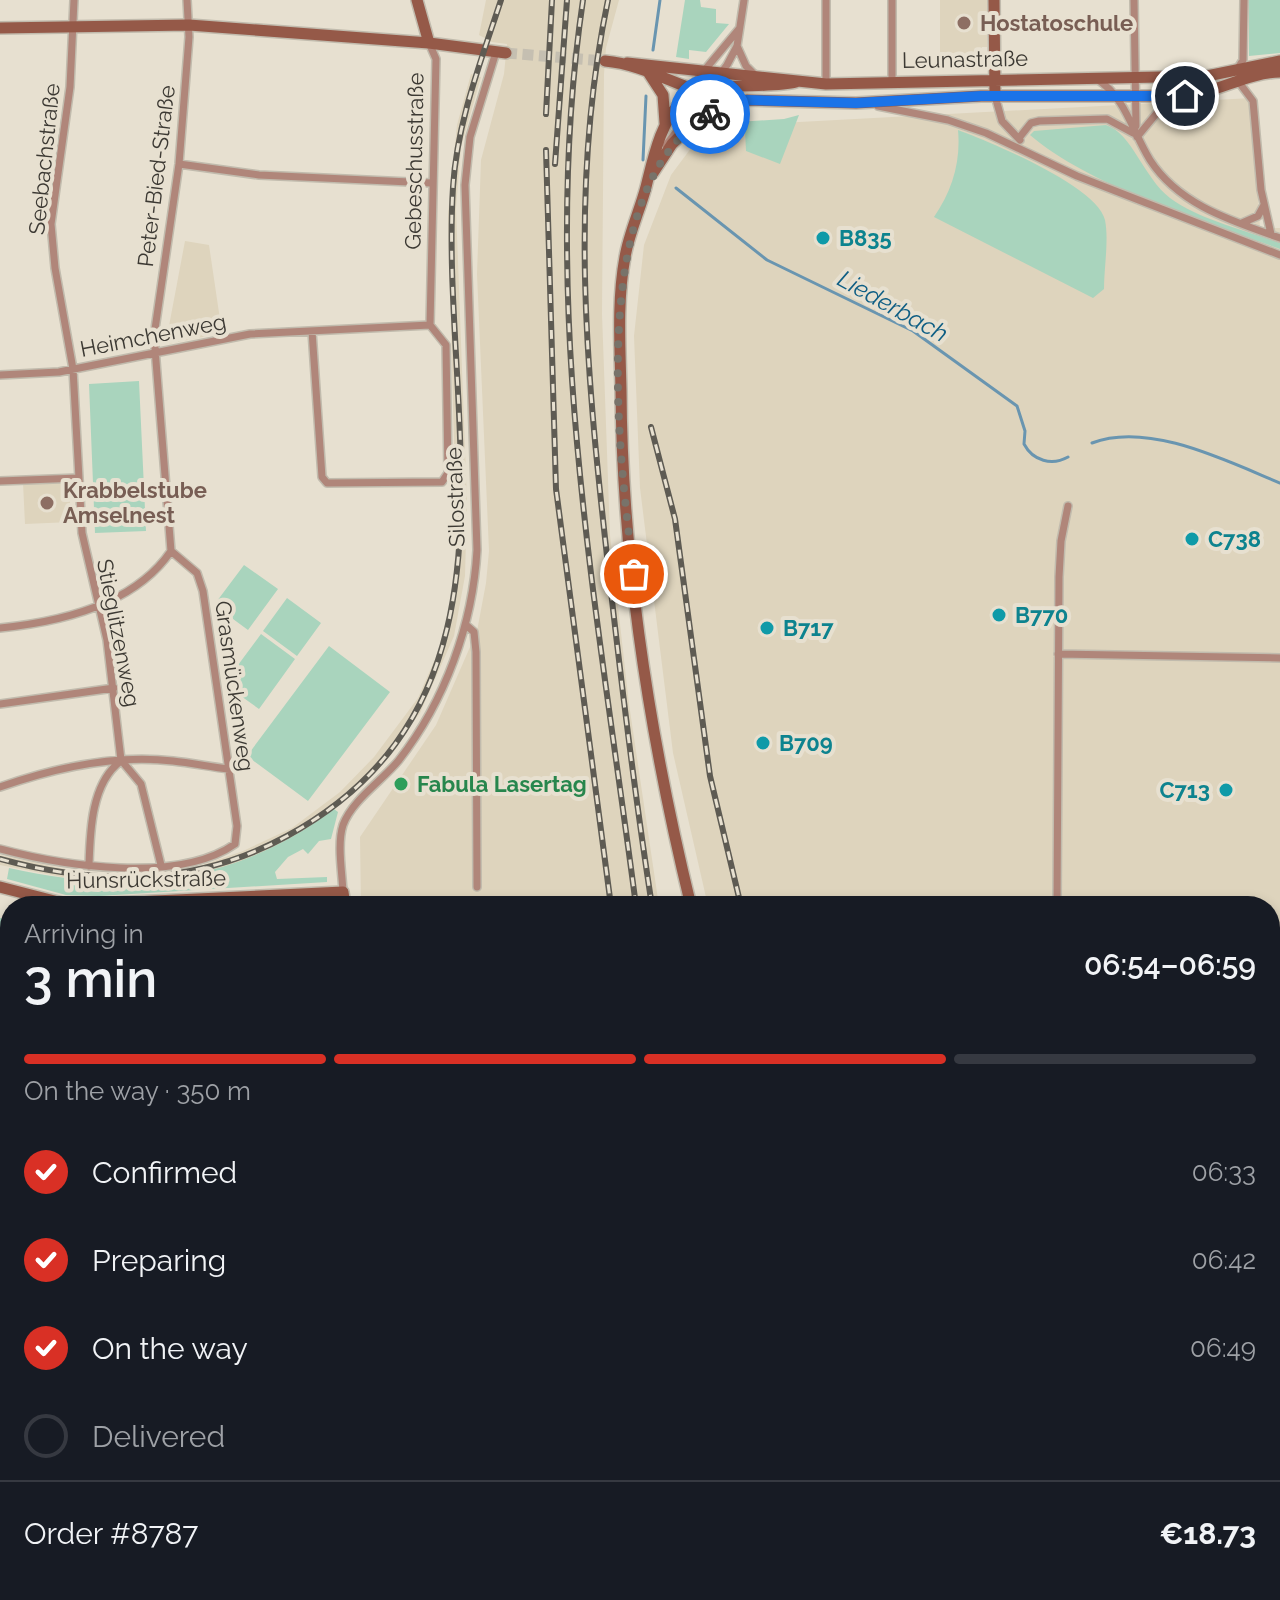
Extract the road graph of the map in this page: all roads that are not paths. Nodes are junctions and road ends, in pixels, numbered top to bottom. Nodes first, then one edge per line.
1 (74, 0) edge
2 (187, 0) edge
3 (417, 0) edge
4 (744, 0) edge
5 (826, 0) edge
6 (892, 0) edge
7 (994, 0) edge
8 (1134, 0) edge
9 (1244, 0) edge
10 (189, 25) junction
11 (74, 26) junction
12 (741, 27) junction
13 (0, 28) edge
14 (429, 43) junction
15 (737, 46) junction
16 (501, 53) joint
17 (605, 61) tunnel mouth
18 (1280, 61) edge
19 (627, 63) junction
20 (1238, 68) junction
21 (648, 72) junction
22 (712, 72) junction
23 (1280, 72) edge
24 (762, 77) junction
25 (994, 78) junction
26 (1094, 78) junction
27 (1135, 78) junction
28 (892, 81) junction
29 (1238, 81) junction
30 (796, 82) junction
31 (826, 84) junction
32 (702, 91) junction
33 (1116, 94) junction
34 (995, 96) junction
35 (1171, 96) junction
36 (1135, 98) junction
37 (747, 100) junction
38 (856, 103) junction
39 (664, 130) junction
40 (1137, 137) junction
41 (1019, 138) junction
42 (1030, 151) junction
43 (660, 162) junction
44 (179, 164) junction
45 (431, 183) junction
46 (645, 188) junction
47 (1264, 205) junction
48 (1241, 223) junction
49 (1271, 234) junction
50 (1280, 238) edge
51 (1280, 255) edge
52 (430, 325) junction
53 (312, 331) junction
54 (156, 355) junction
55 (73, 369) junction
56 (0, 375) edge
57 (79, 478) junction
58 (0, 481) edge
59 (1068, 506) dead end
60 (171, 551) junction
61 (98, 605) junction
62 (466, 625) junction
63 (0, 628) edge
64 (1058, 654) junction
65 (1280, 658) edge
66 (114, 688) junction
67 (0, 704) edge
68 (121, 760) junction
69 (229, 769) junction
70 (0, 787) edge
71 (0, 849) edge
72 (161, 865) junction
73 (89, 866) junction
74 (0, 887) edge
75 (477, 887) dead end
76 (343, 892) junction
77 (35, 896) edge
78 (259, 896) edge
79 (344, 896) edge
80 (689, 896) edge
81 (1057, 896) edge

1 - 11 street, Seebachstraße
2 - 10 street, Peter-Bied-Straße
3 - 14 main road, Gebeschusstraße
4 - 12 street
5 - 31 street
6 - 28 street
7 - 25 main road
8 - 27 street
9 - 20 street
10 - 11 main road
10 - 14 main road
10 - 44 street, Peter-Bied-Straße
11 - 13 main road
11 - 55 street, Seebachstraße
12 - 15 street
12 - 22 street
14 - 16 main road
14 - 45 street, Gebeschusstraße
15 - 22 street
15 - 24 street
16 - 62 street, Silostraße
17 - 19 main road, Leunastraße
18 - 20 main road, Leunastraße
19 - 21 main road
19 - 22 main road, Leunastraße
20 - 27 main road, Leunastraße
21 - 32 main road
21 - 39 main road
22 - 24 main road, Leunastraße
22 - 32 street
22 - 32 street
23 - 29 main road, Leunastraße
24 - 30 main road, Leunastraße
25 - 26 main road, Leunastraße
25 - 28 main road, Leunastraße
25 - 34 main road
26 - 27 main road, Leunastraße
26 - 33 street
27 - 33 street, Leunastraße
27 - 36 street
28 - 31 main road, Leunastraße
29 - 35 main road, Leunastraße
29 - 47 street
30 - 31 main road, Leunastraße
30 - 32 main road, Leunastraße
32 - 37 main road
32 - 39 main road, Leunastraße
32 - 43 street
33 - 34 main road, Leunastraße
33 - 36 main road, Leunastraße
33 - 40 street
34 - 38 main road, Leunastraße
34 - 41 street
35 - 36 main road, Leunastraße
35 - 40 street
36 - 40 street
37 - 38 main road, Leunastraße
37 - 43 main road, Leunastraße
38 - 42 street
39 - 46 main road
40 - 41 street
40 - 48 street
41 - 42 street
42 - 51 street
43 - 46 main road, Leunastraße
44 - 45 street
44 - 54 street, Peter-Bied-Straße
45 - 52 street, Gebeschusstraße
46 - 80 main road
47 - 48 street
47 - 49 street
48 - 49 street
49 - 50 street
52 - 53 street, Heimchenweg
52 - 53 street
53 - 54 street, Heimchenweg
54 - 55 street, Heimchenweg
54 - 60 street
55 - 56 street, Heimchenweg
55 - 57 street, Stieglitzenweg
57 - 58 street
57 - 61 street, Stieglitzenweg
59 - 64 street
60 - 61 street
60 - 69 street, Grasmückenweg
61 - 63 street
61 - 66 street, Stieglitzenweg
62 - 75 street
62 - 76 street, Silostraße
64 - 65 street
64 - 81 street
66 - 67 street
66 - 68 street, Stieglitzenweg
68 - 69 street
68 - 70 street
68 - 72 street, Stieglitzenweg
68 - 73 street
69 - 72 street, Grasmückenweg
71 - 73 street
72 - 73 street
74 - 77 main road, Hunsrückstraße
76 - 78 main road, Hunsrückstraße
76 - 79 main road, Silostraße

